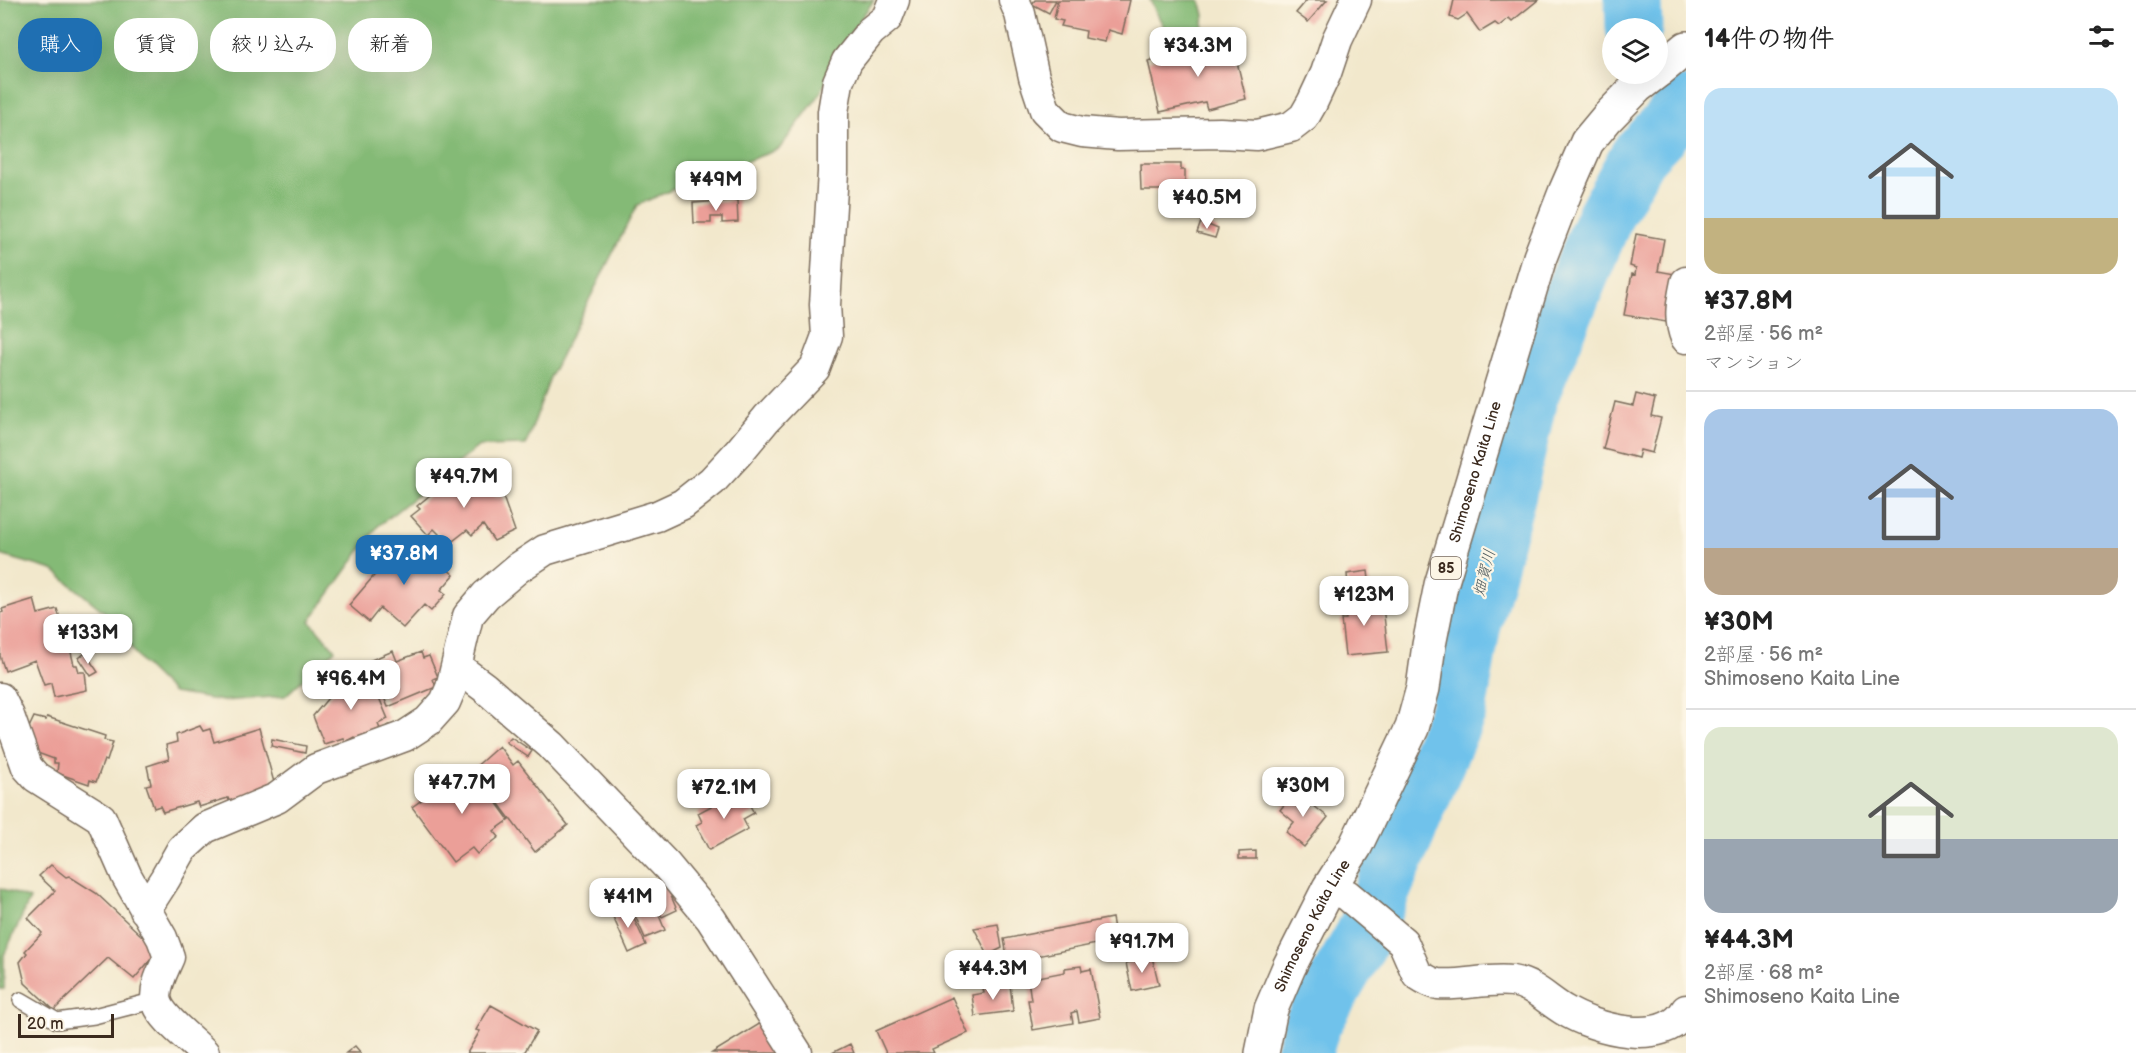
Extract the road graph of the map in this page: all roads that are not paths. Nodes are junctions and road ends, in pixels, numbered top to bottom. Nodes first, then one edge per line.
1 (894, 0) edge
2 (1014, 0) edge
3 (1356, 0) edge
4 (1643, 84) edge
5 (1686, 282) edge
6 (1686, 338) edge
7 (457, 667) junction
8 (0, 698) edge
9 (1338, 891) junction
10 (144, 910) junction
11 (21, 1000) dead end
12 (156, 1000) junction
13 (1684, 1022) edge
14 (204, 1053) edge
15 (797, 1053) edge
16 (1262, 1053) edge

1 - 7 street
2 - 3 street
4 - 9 main road, Shimoseno Kaita Line / 85
5 - 6 street
7 - 10 street
7 - 15 street
8 - 10 street
9 - 13 street
9 - 16 main road, Shimoseno Kaita Line / 85
10 - 12 street
11 - 12 lane
12 - 14 street

